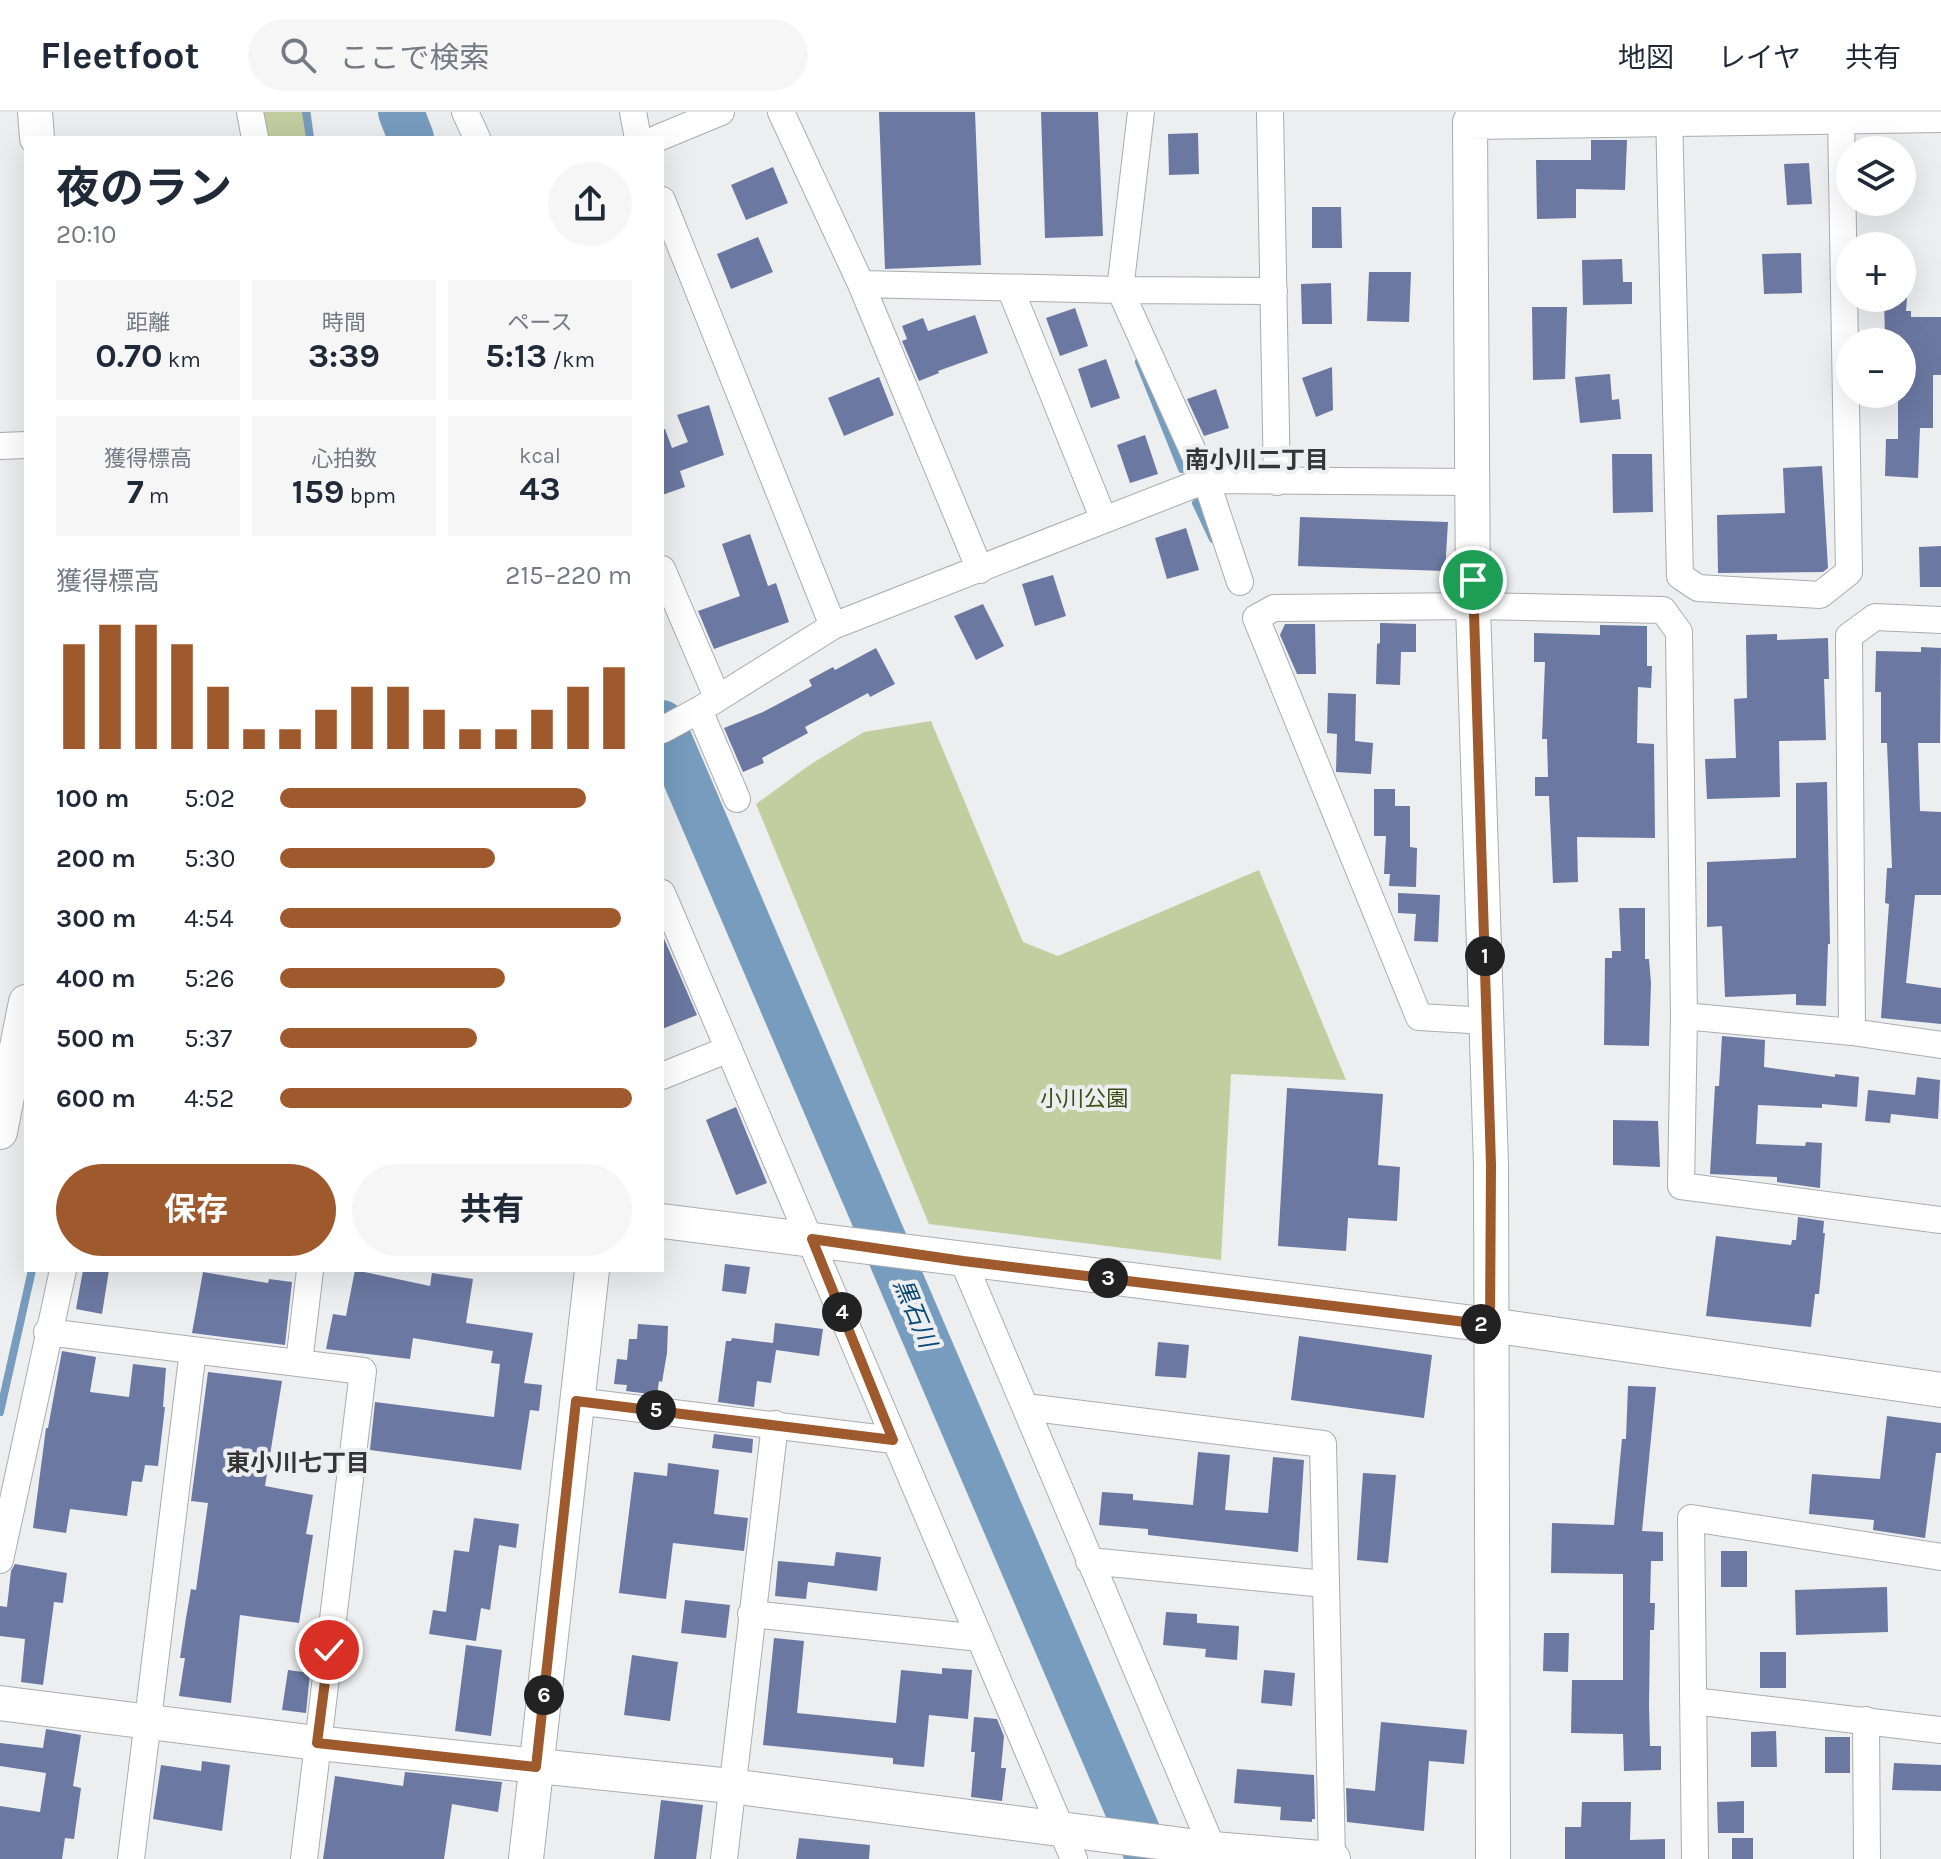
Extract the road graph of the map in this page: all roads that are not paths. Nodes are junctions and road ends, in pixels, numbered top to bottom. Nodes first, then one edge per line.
1 (35, 112) edge
2 (250, 112) edge
3 (465, 112) edge
4 (633, 112) edge
5 (721, 112) edge
6 (781, 112) edge
7 (1141, 112) edge
8 (1270, 112) edge
9 (1941, 115) edge
10 (1669, 116) edge
11 (1470, 117) edge
12 (1841, 118) junction
13 (37, 136) edge
14 (255, 136) edge
15 (476, 136) edge
16 (638, 136) edge
17 (663, 136) edge
18 (664, 205) edge
19 (861, 284) junction
20 (1010, 288) junction
21 (1120, 290) junction
22 (1274, 291) junction
23 (24, 445) edge
24 (0, 446) edge
25 (1206, 480) junction
26 (1277, 482) junction
27 (1474, 482) junction
28 (1104, 520) junction
29 (980, 570) junction
30 (664, 576) edge
31 (1240, 582) dead end
32 (1473, 606) junction
33 (1941, 620) edge
34 (833, 626) junction
35 (700, 708) junction
36 (664, 729) edge
37 (737, 799) dead end
38 (664, 898) edge
39 (24, 1012) edge
40 (1684, 1016) junction
41 (1487, 1021) junction
42 (1852, 1032) junction
43 (1941, 1045) edge
44 (729, 1049) junction
45 (664, 1075) edge
46 (0, 1130) edge
47 (24, 1134) edge
48 (1941, 1220) edge
49 (664, 1221) edge
50 (822, 1241) junction
51 (963, 1261) junction
52 (62, 1272) edge
53 (310, 1272) edge
54 (592, 1272) edge
55 (1490, 1325) junction
56 (47, 1332) junction
57 (193, 1350) junction
58 (299, 1363) junction
59 (1941, 1390) edge
60 (576, 1401) junction
61 (1026, 1407) junction
62 (775, 1424) junction
63 (893, 1440) junction
64 (1941, 1557) edge
65 (0, 1560) edge
66 (1089, 1561) junction
67 (1325, 1584) junction
68 (751, 1614) junction
69 (980, 1638) junction
70 (1693, 1701) junction
71 (0, 1703) edge
72 (1866, 1720) junction
73 (146, 1721) junction
74 (1941, 1730) edge
75 (317, 1743) junction
76 (536, 1767) junction
77 (731, 1786) junction
78 (1072, 1840) edge
79 (1215, 1854) edge
80 (131, 1859) edge
81 (304, 1859) edge
82 (526, 1859) edge
83 (724, 1859) edge
84 (1332, 1859) edge
85 (1493, 1859) edge
86 (1695, 1859) edge
87 (1867, 1859) edge

1 - 13 street
2 - 14 street
3 - 15 street
4 - 16 street
5 - 17 street
6 - 19 street
7 - 21 street
8 - 22 street
9 - 12 street
10 - 11 street
10 - 12 street
10 - 12 street
11 - 27 street
18 - 34 street
19 - 20 street
19 - 29 street
20 - 21 street
20 - 28 street
21 - 22 street
21 - 25 street
22 - 26 street
23 - 24 street
25 - 26 street
25 - 28 street
25 - 31 street
26 - 27 street
27 - 32 street
28 - 29 street
29 - 34 street
30 - 35 street
32 - 40 street
32 - 41 street
32 - 41 street
33 - 42 street
34 - 35 street
35 - 36 street
35 - 37 street
38 - 44 street
39 - 46 street
40 - 42 street
40 - 48 street
41 - 55 street
42 - 43 street
44 - 45 street
44 - 50 street
46 - 47 street
49 - 50 street
50 - 51 street
50 - 63 street
51 - 55 street
51 - 61 street
52 - 56 street
53 - 58 street
54 - 60 street
55 - 59 street
55 - 85 street
56 - 57 street
56 - 65 street
57 - 58 street
57 - 73 street
58 - 75 street
60 - 62 street
60 - 76 street
61 - 66 street
61 - 67 street
62 - 63 street
62 - 68 street
63 - 69 street
64 - 70 street
66 - 67 street
66 - 79 street
67 - 84 street
68 - 69 street
68 - 77 street
69 - 78 street
70 - 72 street
70 - 86 street
71 - 73 street
72 - 74 street
72 - 87 street
73 - 75 street
73 - 80 street
75 - 76 street
75 - 81 street
76 - 77 street
76 - 82 street
77 - 78 street
77 - 83 street
78 - 79 street
79 - 84 street

